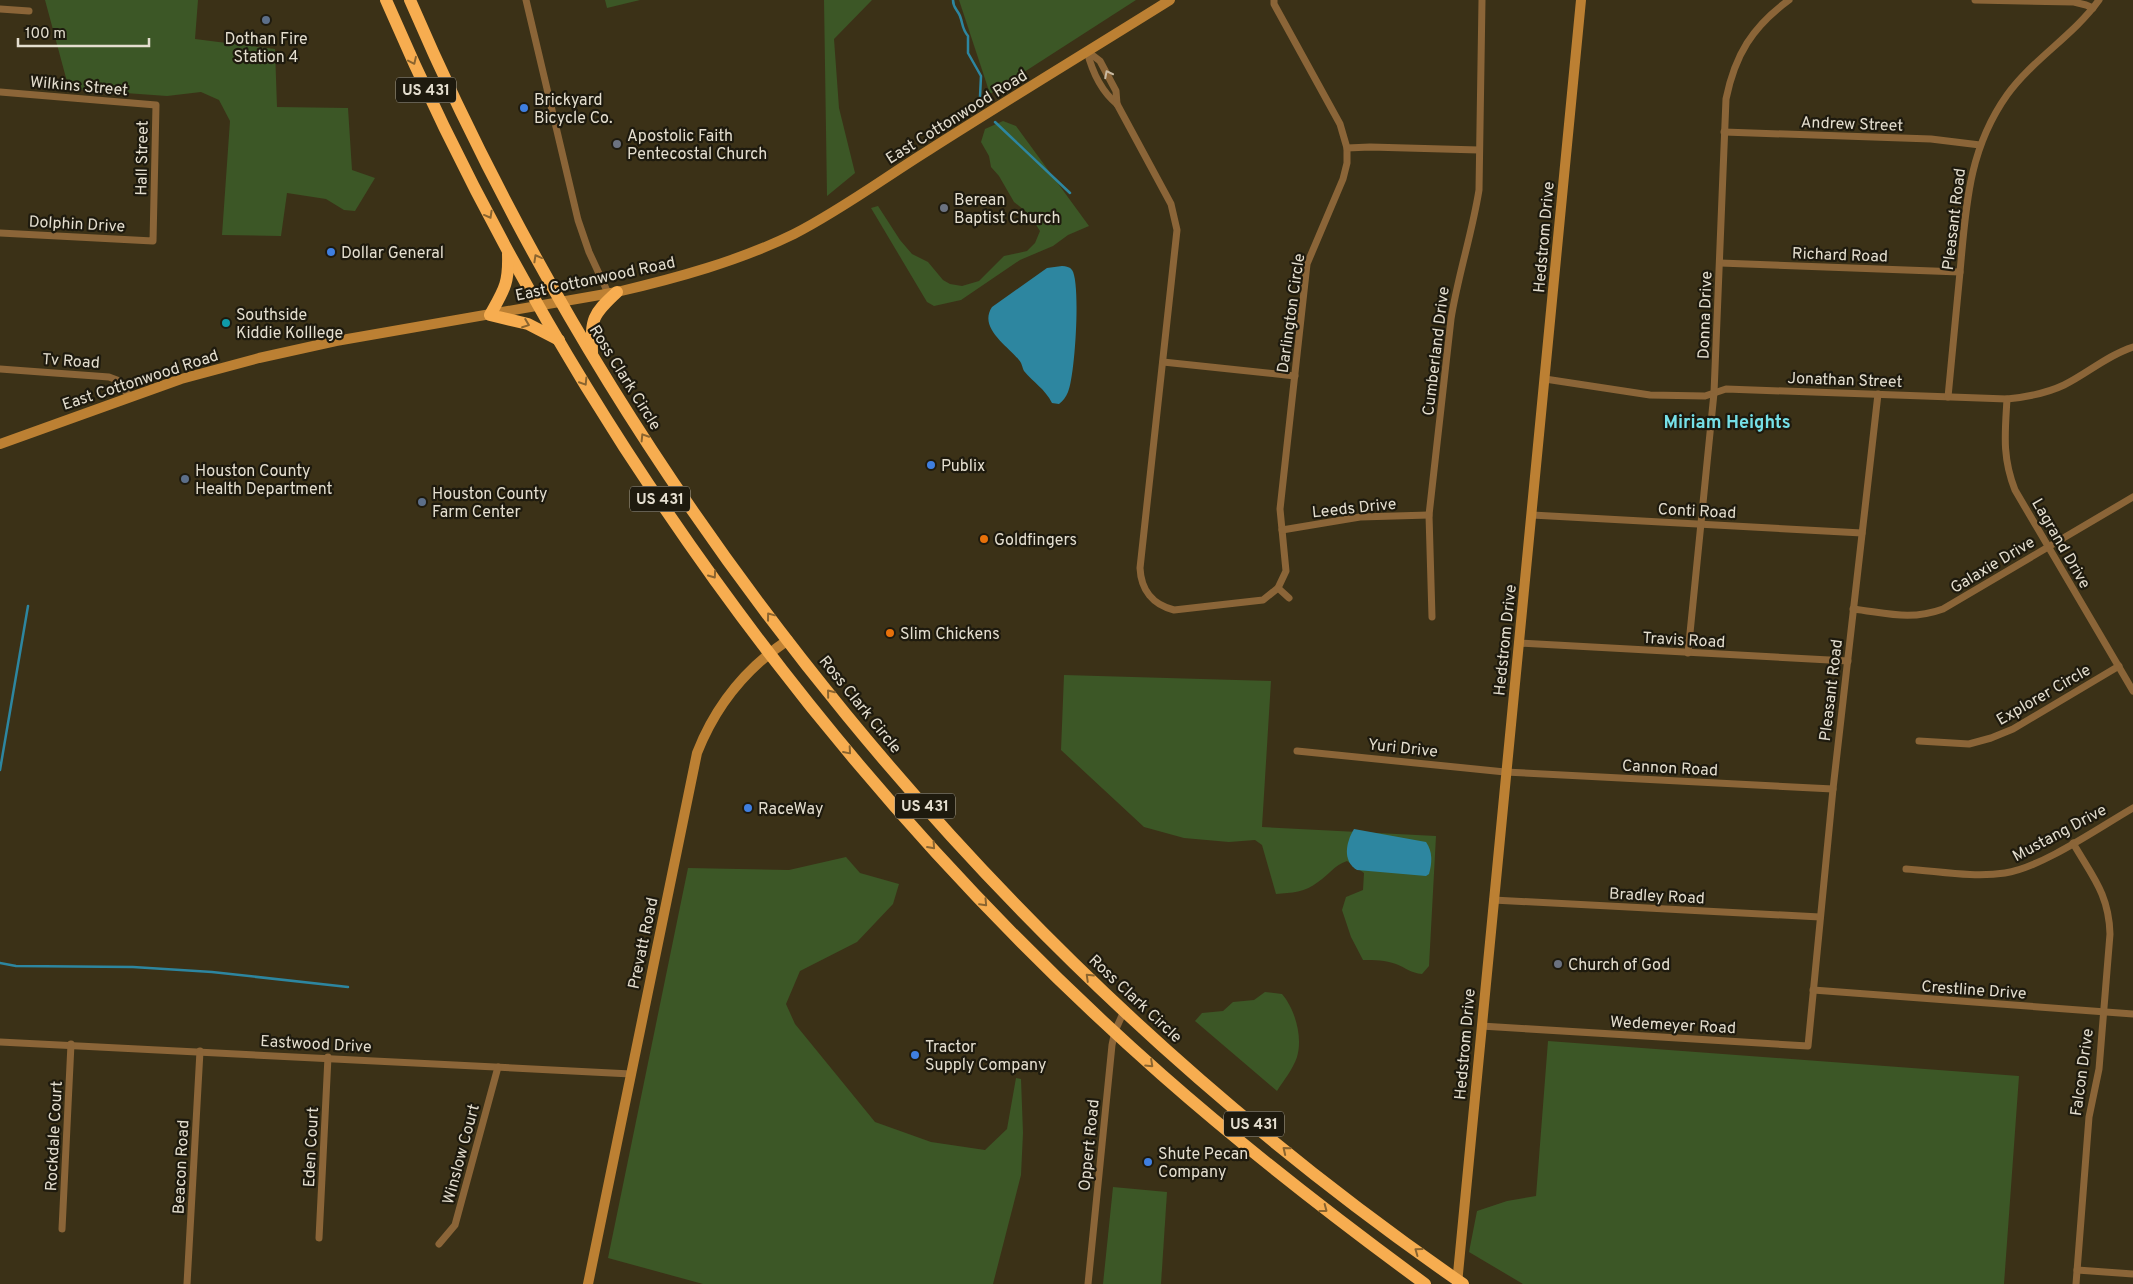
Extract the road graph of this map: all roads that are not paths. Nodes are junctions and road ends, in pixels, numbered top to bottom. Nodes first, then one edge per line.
1 (386, 0) edge
2 (410, 0) edge
3 (526, 0) edge
4 (1170, 0) edge
5 (1482, 0) edge
6 (1581, 0) edge
7 (1789, 0) edge
8 (1975, 0) edge
9 (2099, 0) edge
10 (1272, 1) edge
11 (2094, 8) junction
12 (0, 9) edge
13 (29, 11) dead end
14 (420, 25) junction
15 (400, 33) junction
16 (1087, 51) junction
17 (0, 92) edge
18 (1117, 104) junction
19 (156, 105) joint
20 (1724, 132) junction
21 (1980, 145) junction
22 (1347, 148) junction
23 (1479, 150) junction
24 (0, 233) edge
25 (153, 241) joint
26 (508, 251) junction
27 (1720, 263) junction
28 (1960, 272) junction
29 (612, 292) junction
30 (560, 301) junction
31 (538, 305) junction
32 (490, 315) junction
33 (559, 340) junction
34 (2133, 347) edge
35 (592, 353) junction
36 (1163, 362) junction
37 (0, 369) edge
38 (1296, 376) junction
39 (1545, 380) junction
40 (1714, 392) junction
41 (1878, 394) junction
42 (130, 397) junction
43 (1948, 397) junction
44 (2007, 399) junction
45 (0, 444) edge
46 (2133, 497) edge
47 (1429, 515) junction
48 (1532, 515) junction
49 (1701, 524) junction
50 (1282, 530) junction
51 (1862, 533) junction
52 (718, 545) junction
53 (2048, 546) junction
54 (692, 547) junction
55 (1278, 588) junction
56 (1151, 598) junction
57 (1289, 598) dead end
58 (1144, 605) dead end
59 (1854, 609) junction
60 (1432, 617) dead end
61 (788, 640) junction
62 (1519, 643) junction
63 (770, 652) junction
64 (1688, 653) junction
65 (1848, 661) junction
66 (2119, 666) junction
67 (2133, 691) edge
68 (1919, 741) dead end
69 (1297, 751) dead end
70 (1505, 772) junction
71 (1833, 789) junction
72 (2133, 808) edge
73 (2073, 843) junction
74 (965, 851) junction
75 (951, 867) junction
76 (1906, 869) dead end
77 (1493, 900) junction
78 (1820, 917) junction
79 (1813, 990) junction
80 (1124, 1011) junction
81 (2102, 1012) junction
82 (2133, 1014) edge
83 (1481, 1026) junction
84 (1115, 1031) junction
85 (0, 1042) edge
86 (71, 1044) junction
87 (200, 1051) junction
88 (328, 1057) junction
89 (498, 1067) junction
90 (630, 1074) junction
91 (62, 1230) dead end
92 (319, 1238) dead end
93 (439, 1244) dead end
94 (2077, 1270) junction
95 (2133, 1274) edge
96 (1459, 1283) edge
97 (187, 1284) edge
98 (588, 1284) edge
99 (1088, 1284) edge
100 (1425, 1284) edge
101 (2076, 1284) edge

1 - 15 highway, US 431
2 - 14 highway, Ross Clark Circle / US 431
3 - 29 street
4 - 16 street, East Cottonwood Road
5 - 23 street, Cumberland Drive
6 - 39 street, Hedstrom Drive
7 - 20 street, Donna Drive
8 - 11 street
9 - 11 street, Pleasant Road
10 - 22 street, Darlington Circle
11 - 21 street, Pleasant Road
12 - 13 street
14 - 15 highway
30 -> 14 highway, Ross Clark Circle / US 431
15 -> 26 highway, US 431
16 - 18 street
18 -> 16 street
16 - 29 street, East Cottonwood Road
17 - 19 street, Wilkins Street
18 - 36 street
19 - 25 street, Hall Street
20 - 21 street, Andrew Street
20 - 27 street, Donna Drive
21 - 28 street, Pleasant Road
22 - 23 street
22 - 38 street, Darlington Circle
23 - 47 street, Cumberland Drive
24 - 25 street, Dolphin Drive
26 - 31 highway, US 431
26 - 32 highway
27 - 28 street, Richard Road
27 - 40 street, Donna Drive
28 - 43 street, Pleasant Road
29 - 30 street, East Cottonwood Road
29 - 35 highway
30 - 31 street, East Cottonwood Road
30 - 35 highway, Ross Clark Circle / US 431
31 - 32 street, East Cottonwood Road
31 - 33 highway, US 431
32 -> 33 highway
32 - 42 street, East Cottonwood Road
33 -> 54 highway, US 431
34 - 44 street, Jonathan Street
52 -> 35 highway, Ross Clark Circle / US 431
36 - 38 street
36 - 56 street
37 - 42 street, Tv Road
38 - 50 street, Darlington Circle
39 - 40 street, Jonathan Street
39 - 48 street, Hedstrom Drive
40 - 41 street, Jonathan Street
40 - 49 street, Donna Drive
41 - 43 street, Jonathan Street
41 - 51 street, Pleasant Road
42 - 45 street, East Cottonwood Road
43 - 44 street, Jonathan Street
44 - 53 street, Lagrand Drive
46 - 53 street, Galaxie Drive
47 - 50 street, Leeds Drive
47 - 60 street, Cumberland Drive
48 - 49 street, Conti Road
48 - 62 street, Hedstrom Drive
49 - 51 street, Conti Road
49 - 64 street, Donna Drive
50 - 55 street, Darlington Circle
51 - 59 street, Pleasant Road
52 - 54 highway
61 -> 52 highway, Ross Clark Circle / US 431
53 - 59 street, Galaxie Drive
53 - 66 street, Lagrand Drive
54 -> 63 highway, US 431
55 - 56 street
55 - 57 street
56 - 58 street
59 - 65 street, Pleasant Road
61 - 63 street, Prevatt Road
74 -> 61 highway, Ross Clark Circle / US 431
62 - 64 street, Travis Road
62 - 70 street, Hedstrom Drive
63 -> 75 highway, US 431
63 - 90 street, Prevatt Road
64 - 65 street, Travis Road
65 - 71 street, Pleasant Road
66 - 67 street, Lagrand Drive
66 - 68 street, Explorer Circle
69 - 70 street, Yuri Drive
70 - 71 street, Cannon Road
70 - 77 street, Hedstrom Drive
71 - 78 street, Pleasant Road
72 - 73 street, Mustang Drive
73 - 76 street, Mustang Drive
73 - 81 street, Falcon Drive
74 - 75 highway
80 -> 74 highway, Ross Clark Circle / US 431
75 -> 84 highway, US 431
77 - 78 street, Bradley Road
77 - 83 street, Hedstrom Drive
78 - 79 street, Pleasant Road
79 - 81 street, Crestline Drive
79 - 83 street, Wedemeyer Road
80 - 84 street, Oppert Road
96 -> 80 highway, Ross Clark Circle / US 431
81 - 82 street, Crestline Drive
81 - 94 street, Falcon Drive
83 - 96 street, Hedstrom Drive
84 - 99 street, Oppert Road
84 -> 100 highway, US 431
85 - 86 street, Eastwood Drive
86 - 87 street, Eastwood Drive
86 - 91 street, Rockdale Court
87 - 88 street, Eastwood Drive
87 - 97 street, Beacon Road
88 - 89 street, Eastwood Drive
88 - 92 street, Eden Court
89 - 90 street, Eastwood Drive
89 - 93 street, Winslow Court
90 - 98 street, Prevatt Road
94 - 95 street
94 - 101 street, Falcon Drive

